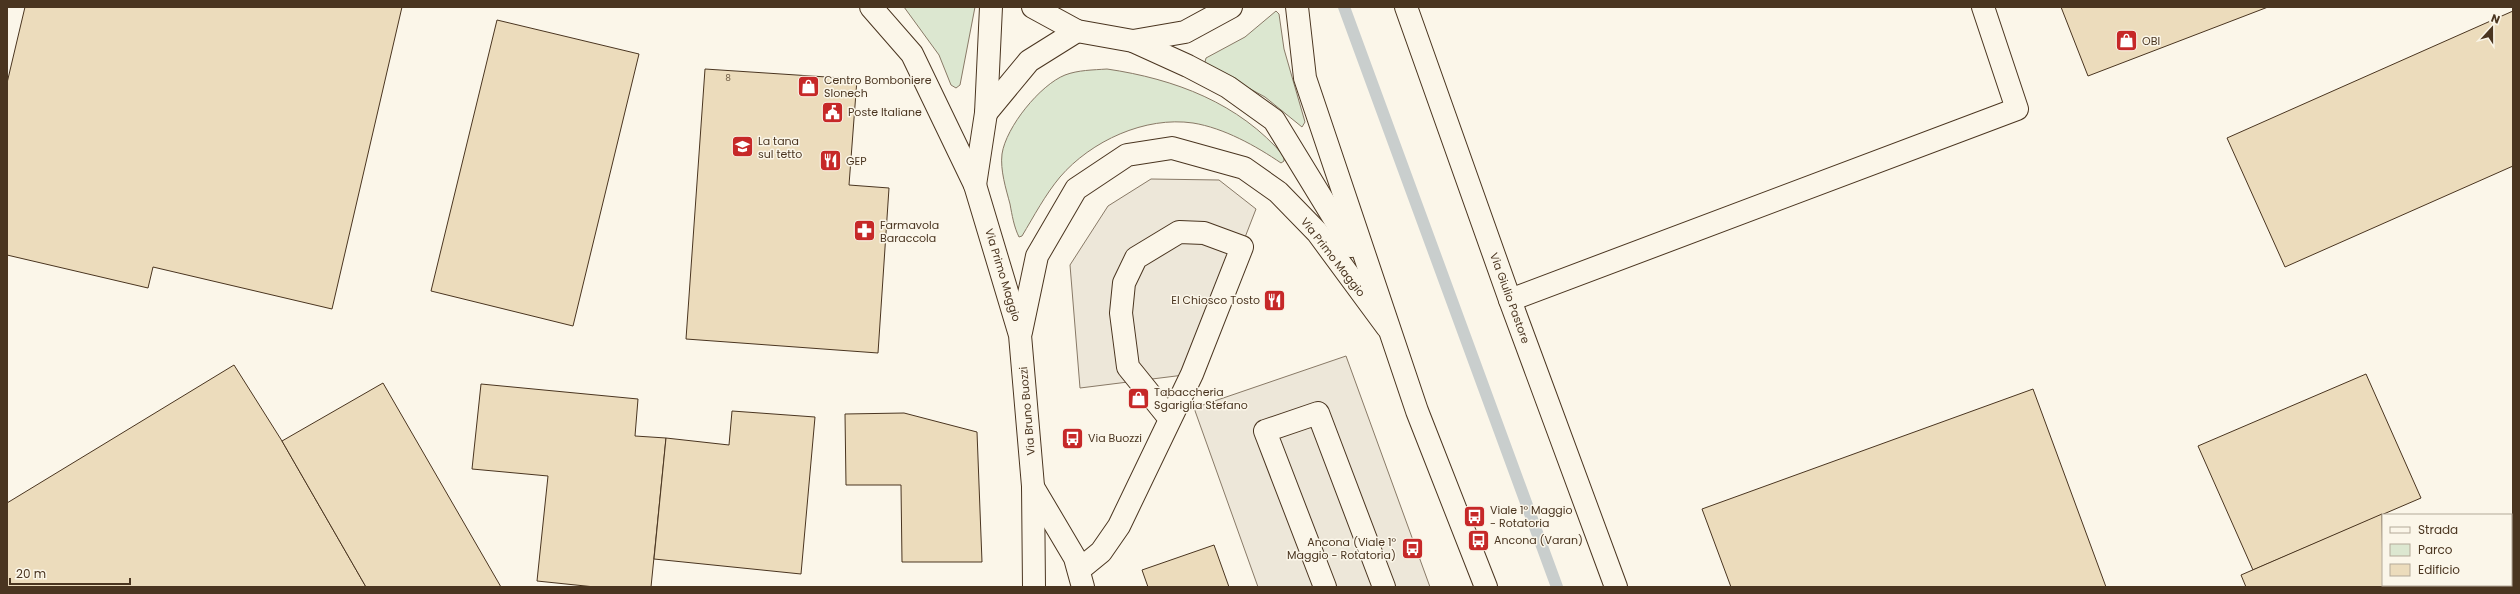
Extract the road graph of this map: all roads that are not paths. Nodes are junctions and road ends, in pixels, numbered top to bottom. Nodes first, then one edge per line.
1 (871, 7) edge
2 (992, 7) edge
3 (1033, 7) edge
4 (1231, 7) edge
5 (1297, 7) edge
6 (1406, 7) edge
7 (1983, 7) edge
8 (1077, 31) junction
9 (1133, 41) junction
10 (986, 113) junction
11 (975, 185) junction
12 (1371, 278) junction
13 (1510, 300) junction
14 (1390, 332) junction
15 (1020, 335) junction
16 (1170, 419) junction
17 (1033, 486) junction
18 (1081, 579) edge
19 (1034, 587) edge
20 (1325, 587) edge
21 (1384, 587) edge
22 (1486, 587) edge
23 (1616, 587) edge

1 - 11 street, Via Primo Maggio
2 - 10 street, Via Primo Maggio
3 - 8 street, Via Primo Maggio
4 - 9 street, Via Primo Maggio
5 - 12 street, Via Primo Maggio
6 - 13 street, Via Giulio Pastore
7 - 13 street
8 - 9 street, Via Primo Maggio
8 - 10 street
9 - 12 street, Via Primo Maggio
10 - 11 street, Via Primo Maggio
11 - 15 street, Via Primo Maggio
12 - 14 street, Via Primo Maggio
13 - 23 street, Via Giulio Pastore
14 - 15 street, Via Primo Maggio
14 - 22 street, Via Primo Maggio
15 - 17 street, Via Bruno Buozzi
16 - 16 street
16 - 18 street
17 - 18 street, Via Bruno Buozzi
17 - 19 street, Via Bruno Buozzi
20 - 21 street

